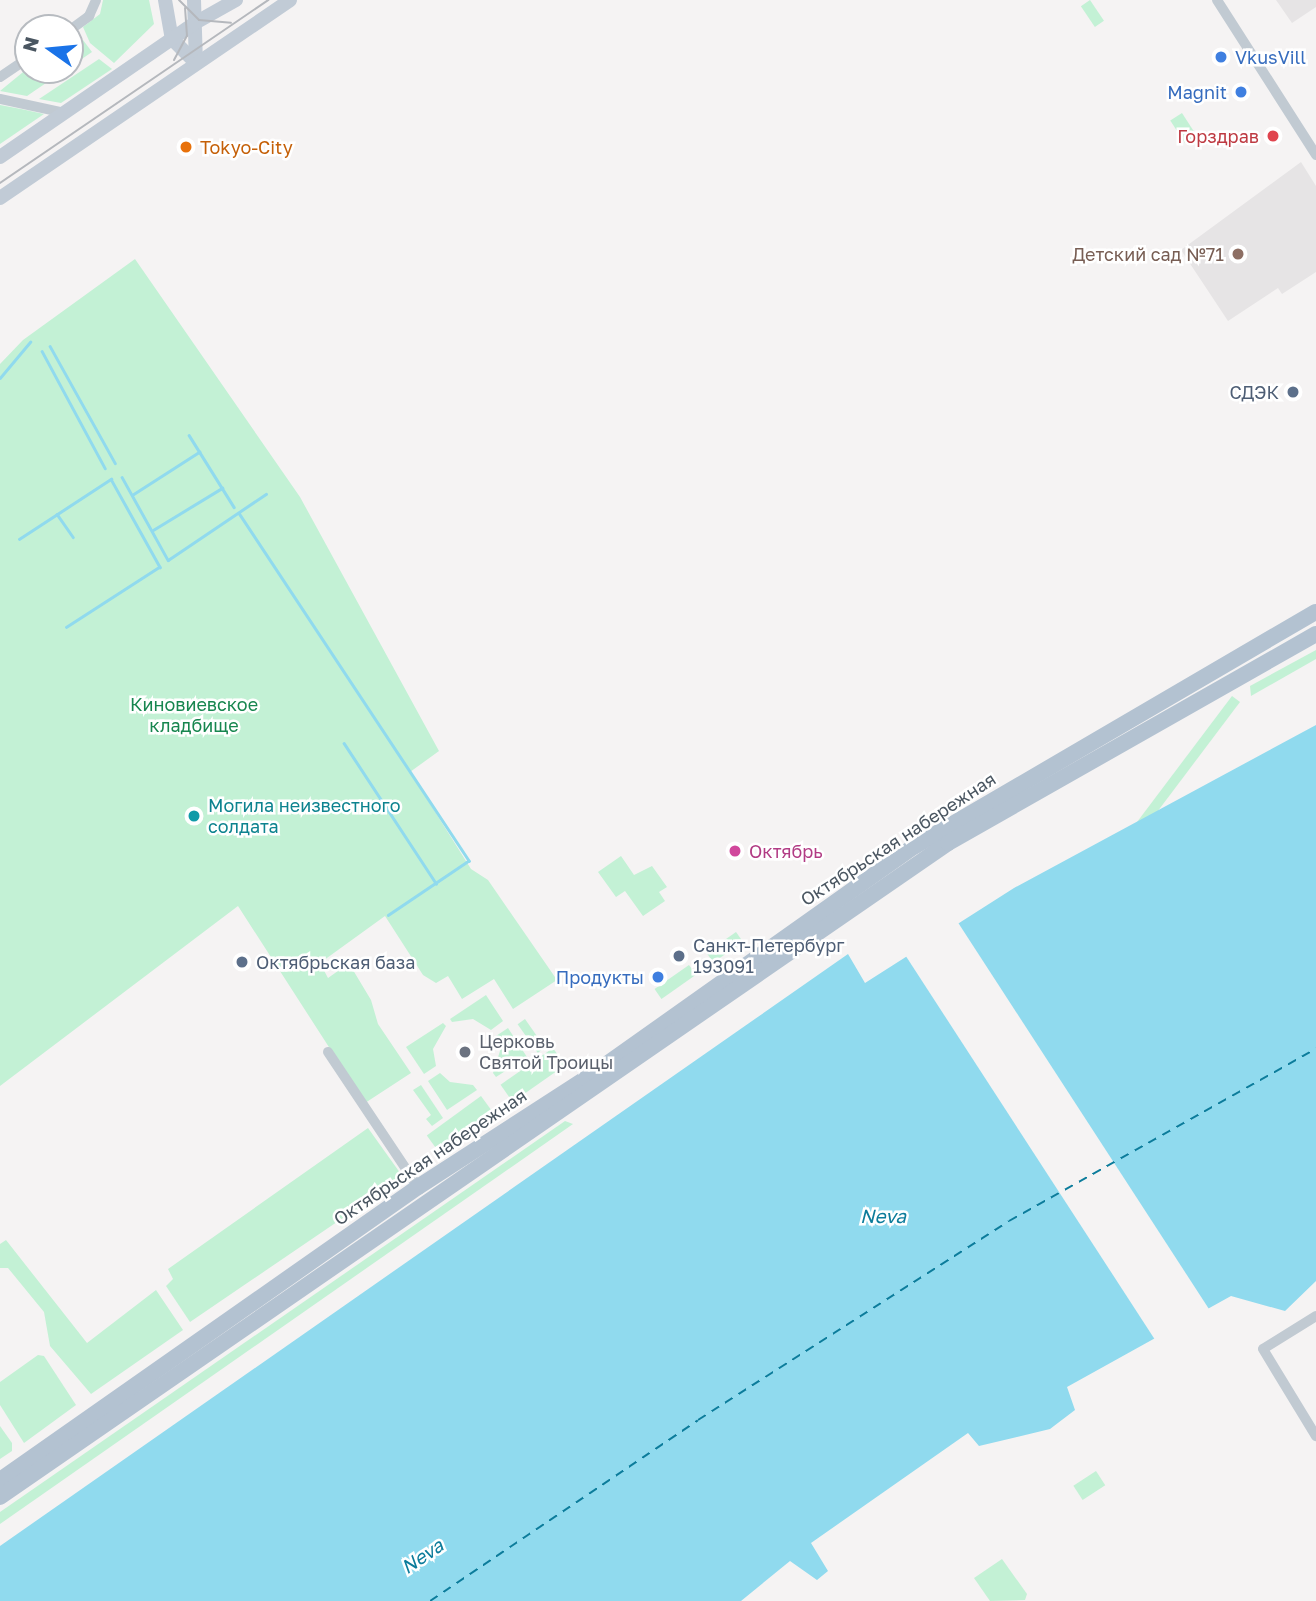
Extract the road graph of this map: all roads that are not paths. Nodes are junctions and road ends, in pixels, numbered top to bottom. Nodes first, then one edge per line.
1 (96, 0) edge
2 (166, 0) edge
3 (194, 0) edge
4 (236, 0) edge
5 (290, 0) edge
6 (1217, 0) edge
7 (84, 19) edge
8 (198, 21) junction
9 (172, 38) junction
10 (196, 63) junction
11 (0, 99) edge
12 (65, 113) junction
13 (1316, 155) edge
14 (0, 158) edge
15 (0, 198) edge
16 (1316, 612) edge
17 (1316, 634) edge
18 (328, 1052) dead end
19 (418, 1187) junction
20 (1316, 1316) edge
21 (1316, 1436) edge
22 (0, 1480) edge
23 (0, 1497) edge

1 - 7 street
2 - 9 main road
3 - 8 main road
4 - 8 main road
5 - 10 main road
6 - 13 street
8 - 9 main road
8 - 10 main road
9 - 10 main road
9 - 12 main road
10 - 15 main road
11 - 12 street
12 - 14 main road
16 - 19 main road, Октябрьская набережная
17 - 23 main road, Октябрьская набережная
18 - 19 street
19 - 22 main road, Октябрьская набережная
20 - 21 street

